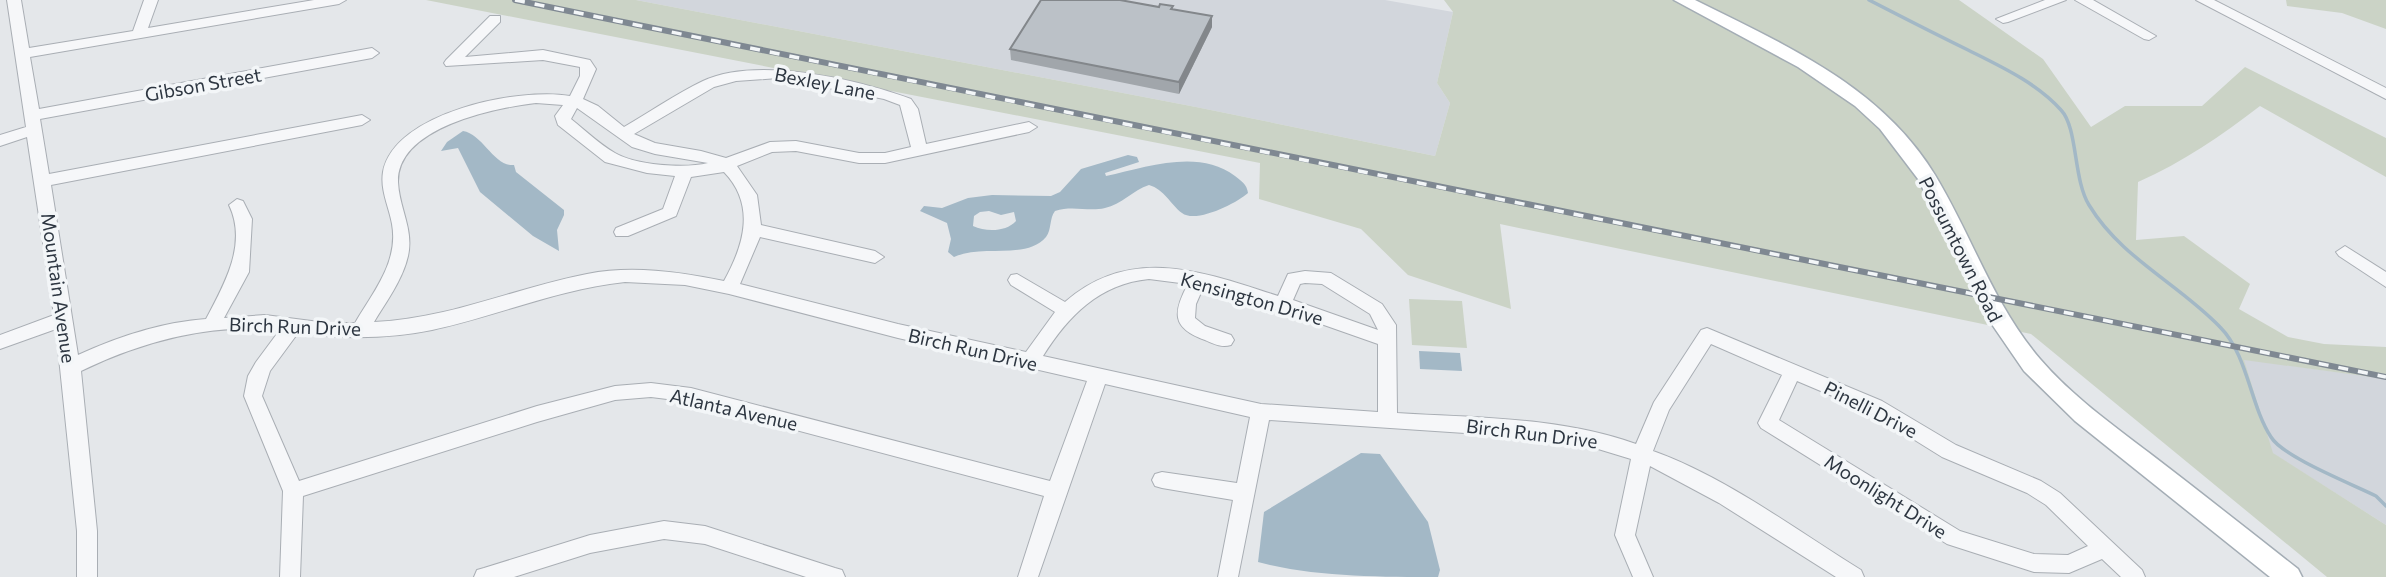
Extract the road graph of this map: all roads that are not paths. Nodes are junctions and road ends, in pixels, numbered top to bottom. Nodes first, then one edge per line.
1 (14, 0) edge
2 (151, 0) edge
3 (339, 0) edge
4 (1682, 0) edge
5 (2059, 0) edge
6 (2082, 0) edge
7 (2203, 0) edge
8 (256, 7) edge
9 (495, 19) dead end
10 (2003, 19) dead end
11 (139, 33) junction
12 (2149, 36) dead end
13 (372, 53) dead end
14 (21, 54) junction
15 (2386, 94) edge
16 (575, 101) junction
17 (362, 120) dead end
18 (35, 122) junction
19 (1029, 127) dead end
20 (623, 134) junction
21 (0, 141) edge
22 (920, 151) junction
23 (727, 164) junction
24 (685, 171) junction
25 (44, 181) junction
26 (237, 205) dead end
27 (753, 229) junction
28 (622, 232) dead end
29 (2345, 252) dead end
30 (875, 257) dead end
31 (1199, 279) junction
32 (1017, 280) dead end
33 (2386, 281) edge
34 (729, 288) junction
35 (1282, 305) junction
36 (1065, 310) junction
37 (64, 319) junction
38 (212, 324) junction
39 (294, 325) junction
40 (360, 330) junction
41 (1225, 340) dead end
42 (1387, 340) junction
43 (0, 342) edge
44 (1030, 362) junction
45 (71, 367) junction
46 (1793, 371) junction
47 (1098, 377) junction
48 (1261, 412) junction
49 (1387, 420) junction
50 (1642, 455) junction
51 (1162, 480) dead end
52 (293, 491) junction
53 (1056, 491) junction
54 (1244, 493) junction
55 (2105, 548) junction
56 (86, 576) edge
57 (290, 577) edge
58 (484, 577) edge
59 (835, 577) edge
60 (1028, 577) edge
61 (1227, 577) edge
62 (1643, 577) edge
63 (1854, 577) edge
64 (2135, 577) edge
65 (2289, 577) edge

1 - 14 street, Mountain Avenue
2 - 11 street
3 - 8 street
4 - 65 main road, Possumtown Road
5 - 10 street
6 - 12 street
7 - 15 street
8 - 11 street
9 - 16 street
11 - 14 street
13 - 18 street, Gibson Street
14 - 18 street, Mountain Avenue
16 - 20 street
16 - 24 street
16 - 40 street
17 - 25 street
18 - 21 street, Gibson Street
18 - 25 street, Mountain Avenue
19 - 22 street
20 - 22 street, Bexley Lane
20 - 23 street
22 - 23 street
23 - 24 street
23 - 27 street
24 - 28 street
25 - 37 street, Mountain Avenue
26 - 38 street
27 - 30 street
27 - 34 street
29 - 33 street
31 - 35 street, Kensington Drive
31 - 36 street, Kensington Drive
31 - 41 street
32 - 36 street
34 - 40 street, Birch Run Drive
34 - 44 street, Birch Run Drive
35 - 42 street, Kensington Drive
35 - 42 street
36 - 44 street, Kensington Drive
37 - 43 street
37 - 45 street, Mountain Avenue
38 - 39 street, Birch Run Drive
38 - 45 street, Birch Run Drive
39 - 40 street, Birch Run Drive
39 - 52 street
42 - 49 street
44 - 47 street, Birch Run Drive
45 - 56 street, Mountain Avenue
46 - 50 street, Pinelli Drive
46 - 55 street, Pinelli Drive
46 - 55 street, Moonlight Drive
47 - 48 street, Birch Run Drive
47 - 53 street
48 - 49 street, Birch Run Drive
48 - 54 street
49 - 50 street, Birch Run Drive
50 - 62 street
50 - 63 street, Birch Run Drive
51 - 54 street
52 - 53 street, Atlanta Avenue
52 - 57 street
53 - 60 street
54 - 61 street
55 - 64 street, Pinelli Drive
58 - 59 street

